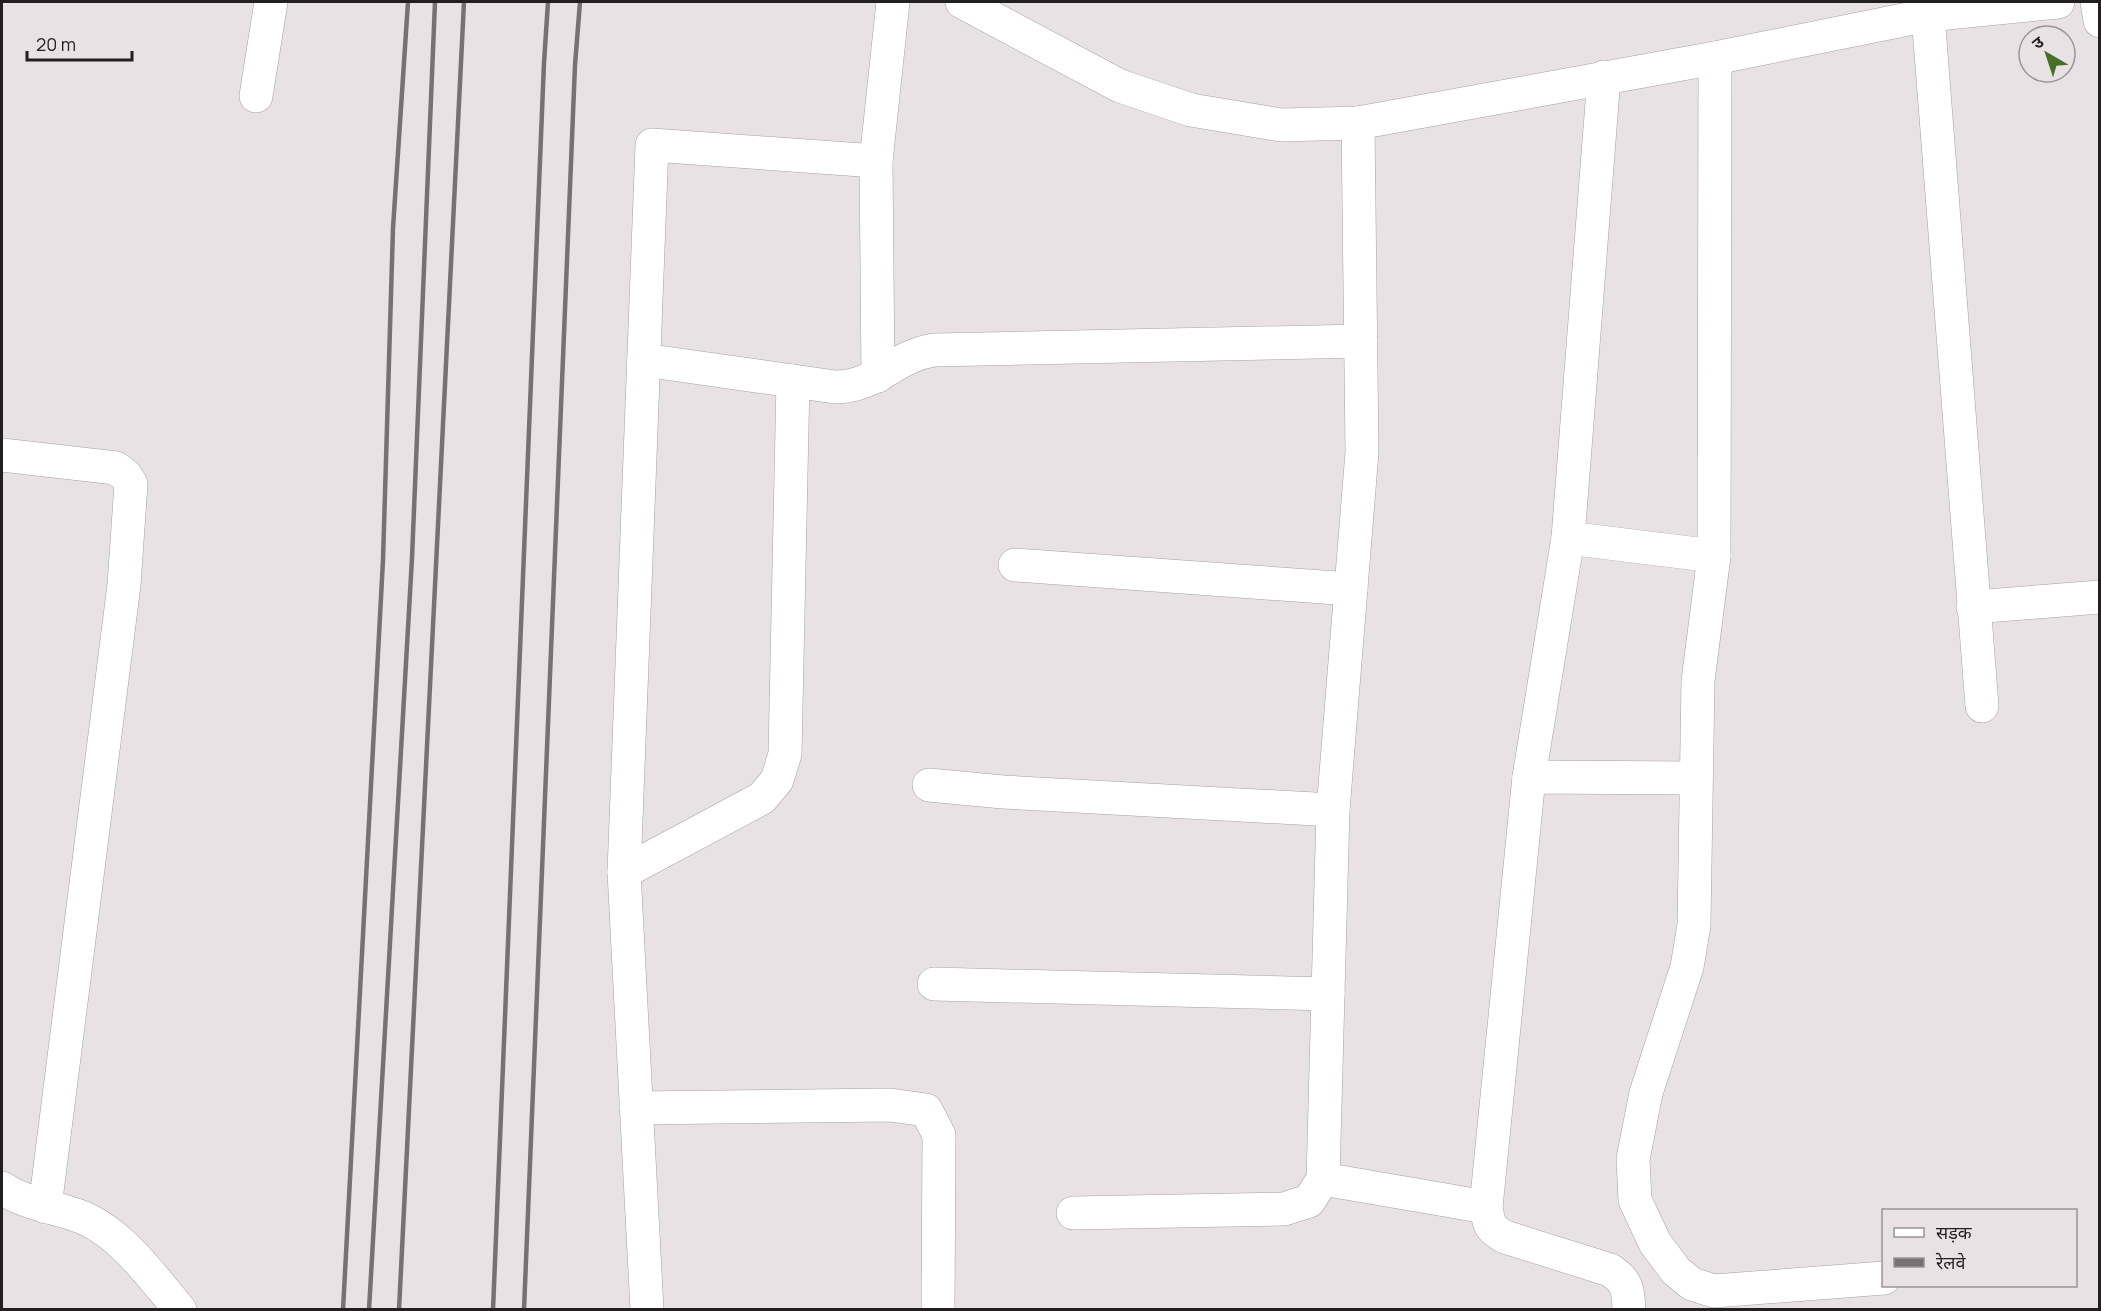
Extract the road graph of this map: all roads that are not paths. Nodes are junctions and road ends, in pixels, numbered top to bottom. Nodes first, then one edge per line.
1 (271, 2) edge
2 (893, 2) edge
3 (962, 2) edge
4 (2058, 2) edge
5 (2097, 2) edge
6 (1928, 15) junction
7 (2100, 21) edge
8 (1715, 58) junction
9 (1604, 77) junction
10 (256, 96) dead end
11 (1358, 123) junction
12 (876, 161) junction
13 (1361, 341) junction
14 (644, 360) junction
15 (878, 376) junction
16 (793, 381) junction
17 (2, 455) edge
18 (1568, 538) junction
19 (1714, 556) junction
20 (1014, 565) dead end
21 (1351, 589) junction
22 (2100, 597) edge
23 (1973, 607) junction
24 (1982, 706) dead end
25 (1529, 777) junction
26 (1696, 778) junction
27 (929, 785) dead end
28 (1333, 810) junction
29 (624, 872) junction
30 (934, 984) dead end
31 (1328, 994) junction
32 (636, 1108) junction
33 (1323, 1179) junction
34 (2, 1188) edge
35 (45, 1207) junction
36 (1486, 1207) junction
37 (1073, 1213) dead end
38 (1882, 1278) edge
39 (180, 1310) edge
40 (647, 1310) edge
41 (938, 1310) edge
42 (1629, 1310) edge

1 - 10 street
2 - 12 street
3 - 11 street
4 - 6 street
5 - 7 street
6 - 8 street
6 - 23 street
8 - 9 street
8 - 19 street
9 - 11 street
9 - 18 street
11 - 13 street
12 - 14 street
12 - 15 street
13 - 15 street
13 - 21 street
14 - 16 street
14 - 29 street
15 - 16 street
16 - 29 street
17 - 35 street
18 - 19 street
18 - 25 street
19 - 26 street
20 - 21 street
21 - 28 street
22 - 23 street
23 - 24 street
25 - 26 street
25 - 36 street
26 - 38 street
27 - 28 street
28 - 31 street
29 - 32 street
30 - 31 street
31 - 33 street
32 - 40 street
32 - 41 street
33 - 36 street
33 - 37 street
34 - 35 street
35 - 39 street
36 - 42 street

